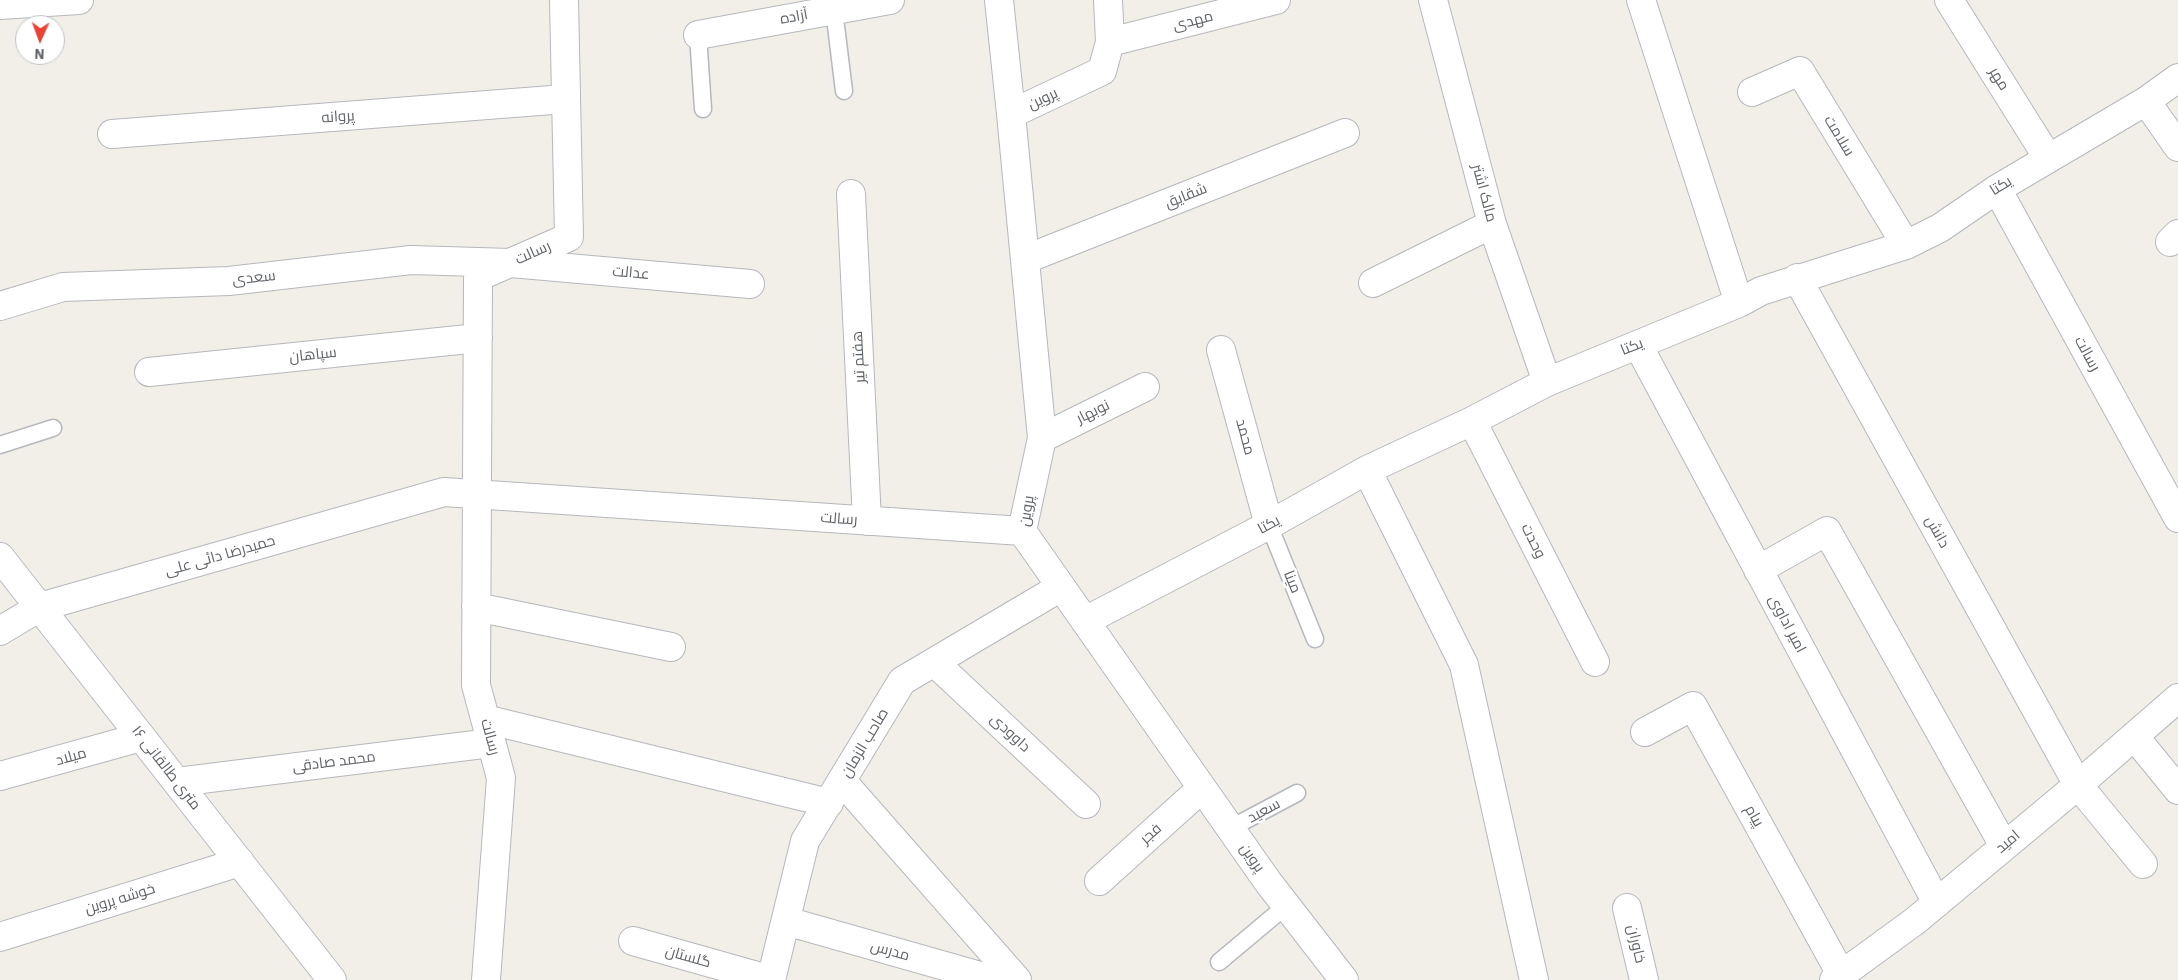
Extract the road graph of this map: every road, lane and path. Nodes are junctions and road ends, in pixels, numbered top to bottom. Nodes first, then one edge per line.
1 (79, 0) edge
2 (564, 0) edge
3 (890, 0) edge
4 (999, 0) edge
5 (1108, 0) edge
6 (1276, 0) edge
7 (1433, 0) edge
8 (1641, 0) edge
9 (1950, 0) edge
10 (0, 5) edge
11 (834, 10) junction
12 (698, 35) joint
13 (1110, 42) junction
14 (2178, 78) edge
15 (844, 91) dead end
16 (1752, 92) dead end
17 (565, 99) junction
18 (2146, 101) junction
19 (703, 109) dead end
20 (1011, 114) junction
21 (1345, 133) dead end
22 (112, 134) dead end
23 (2178, 147) edge
24 (2048, 158) junction
25 (1996, 189) junction
26 (851, 194) dead end
27 (1492, 224) junction
28 (1906, 245) junction
29 (1026, 259) junction
30 (511, 263) junction
31 (1797, 278) junction
32 (1373, 283) dead end
33 (750, 284) dead end
34 (1739, 303) junction
35 (0, 306) edge
36 (478, 338) junction
37 (1638, 345) junction
38 (1221, 350) dead end
39 (149, 372) dead end
40 (1547, 382) junction
41 (1145, 387) dead end
42 (1472, 421) junction
43 (53, 428) dead end
44 (1042, 438) junction
45 (0, 445) edge
46 (1367, 470) junction
47 (444, 492) joint
48 (477, 494) junction
49 (2178, 518) edge
50 (867, 521) junction
51 (1269, 525) junction
52 (1022, 531) junction
53 (0, 557) edge
54 (1758, 570) junction
55 (1061, 587) junction
56 (40, 607) junction
57 (476, 607) junction
58 (1085, 621) junction
59 (0, 630) edge
60 (1315, 639) dead end
61 (671, 647) dead end
62 (934, 662) junction
63 (1595, 662) dead end
64 (2178, 698) edge
65 (488, 731) junction
66 (1645, 732) dead end
67 (2134, 736) junction
68 (142, 737) junction
69 (0, 776) edge
70 (177, 782) junction
71 (2078, 785) junction
72 (1202, 788) junction
73 (2178, 790) edge
74 (835, 792) junction
75 (1297, 793) dead end
76 (1086, 804) dead end
77 (1231, 828) junction
78 (2004, 846) junction
79 (240, 862) junction
80 (2143, 864) dead end
81 (1099, 881) dead end
82 (1937, 903) junction
83 (1287, 905) junction
84 (1627, 908) dead end
85 (786, 921) junction
86 (0, 937) edge
87 (633, 941) dead end
88 (1219, 962) dead end
89 (1837, 977) edge
90 (332, 980) edge
91 (486, 980) edge
92 (771, 980) edge
93 (994, 980) edge
94 (1016, 980) edge
95 (1344, 980) edge
96 (1534, 980) edge
97 (1644, 980) edge

1 - 10 street
2 - 17 street, رسالت
3 - 11 street, آزاده
4 - 20 street
5 - 13 street, پروین
6 - 13 street, مهدی
7 - 27 street, مالک اشتر
8 - 34 street
9 - 24 street, مهر
11 - 12 street, آزاده
11 - 15 lane
12 - 19 lane
13 - 20 street, پروین
14 - 18 street, یکتا
16 - 28 street, سلامت
17 - 22 street, پروانه
17 - 30 street, رسالت
18 - 23 street
18 - 24 street, یکتا
20 - 29 street, پروین
21 - 29 street, شقایق
24 - 25 street, یکتا
25 - 28 street, یکتا
25 - 49 street, رسالت
26 - 50 street, هفتم تیر
27 - 32 street
27 - 40 street, مالک اشتر
28 - 31 street, یکتا
29 - 44 street, پروین
30 - 33 street, عدالت
30 - 35 street, سعدی
30 - 36 street, رسالت
31 - 34 street, یکتا
31 - 71 street, دانش
34 - 37 street, یکتا
36 - 39 street, سپاهان
36 - 48 street, رسالت
37 - 40 street, یکتا
37 - 54 street, امیر اداوی
38 - 51 street, محمد
40 - 42 street, یکتا
41 - 44 street, نوبهار
42 - 46 street, یکتا
42 - 63 street, وحدت
43 - 45 lane
44 - 52 street, پروین
46 - 51 street, یکتا
46 - 96 street
47 - 48 street, رسالت
47 - 56 street, حمیدرضا دائی علی
48 - 50 street, رسالت
48 - 57 street, رسالت
50 - 52 street, رسالت
51 - 58 street, یکتا
51 - 60 lane, مینا
52 - 55 street, پروین
53 - 56 street, ۱۶ متری طالقانی
54 - 78 street
54 - 82 street, امیر اداوی
55 - 58 street, پروین
55 - 62 street, صاحب الزمان
56 - 59 street, حمیدرضا دائی علی
56 - 68 street, ۱۶ متری طالقانی
57 - 61 street
57 - 65 street, رسالت
58 - 72 street, پروین
62 - 74 street, صاحب الزمان
62 - 76 street, داوودی
64 - 67 street, امید
65 - 70 street, محمد صادقی
65 - 74 street
65 - 91 street, رسالت
66 - 89 street, پیام
67 - 71 street, امید
67 - 73 street
68 - 69 street, میلاد
68 - 70 street, ۱۶ متری طالقانی
70 - 79 street, ۱۶ متری طالقانی
71 - 78 street, امید
71 - 80 street, دانش
72 - 77 street, پروین
72 - 81 street, فجر
74 - 85 street, صاحب الزمان
74 - 94 street
75 - 77 lane, سعید
77 - 83 street, پروین
78 - 82 street, امید
79 - 86 street, خوشه پروین
79 - 90 street, ۱۶ متری طالقانی
82 - 89 street, امید
83 - 88 lane
83 - 95 street, پروین
84 - 97 street, خاوران
85 - 92 street, صاحب الزمان
85 - 93 street, مدرس
87 - 92 street, گلستان

